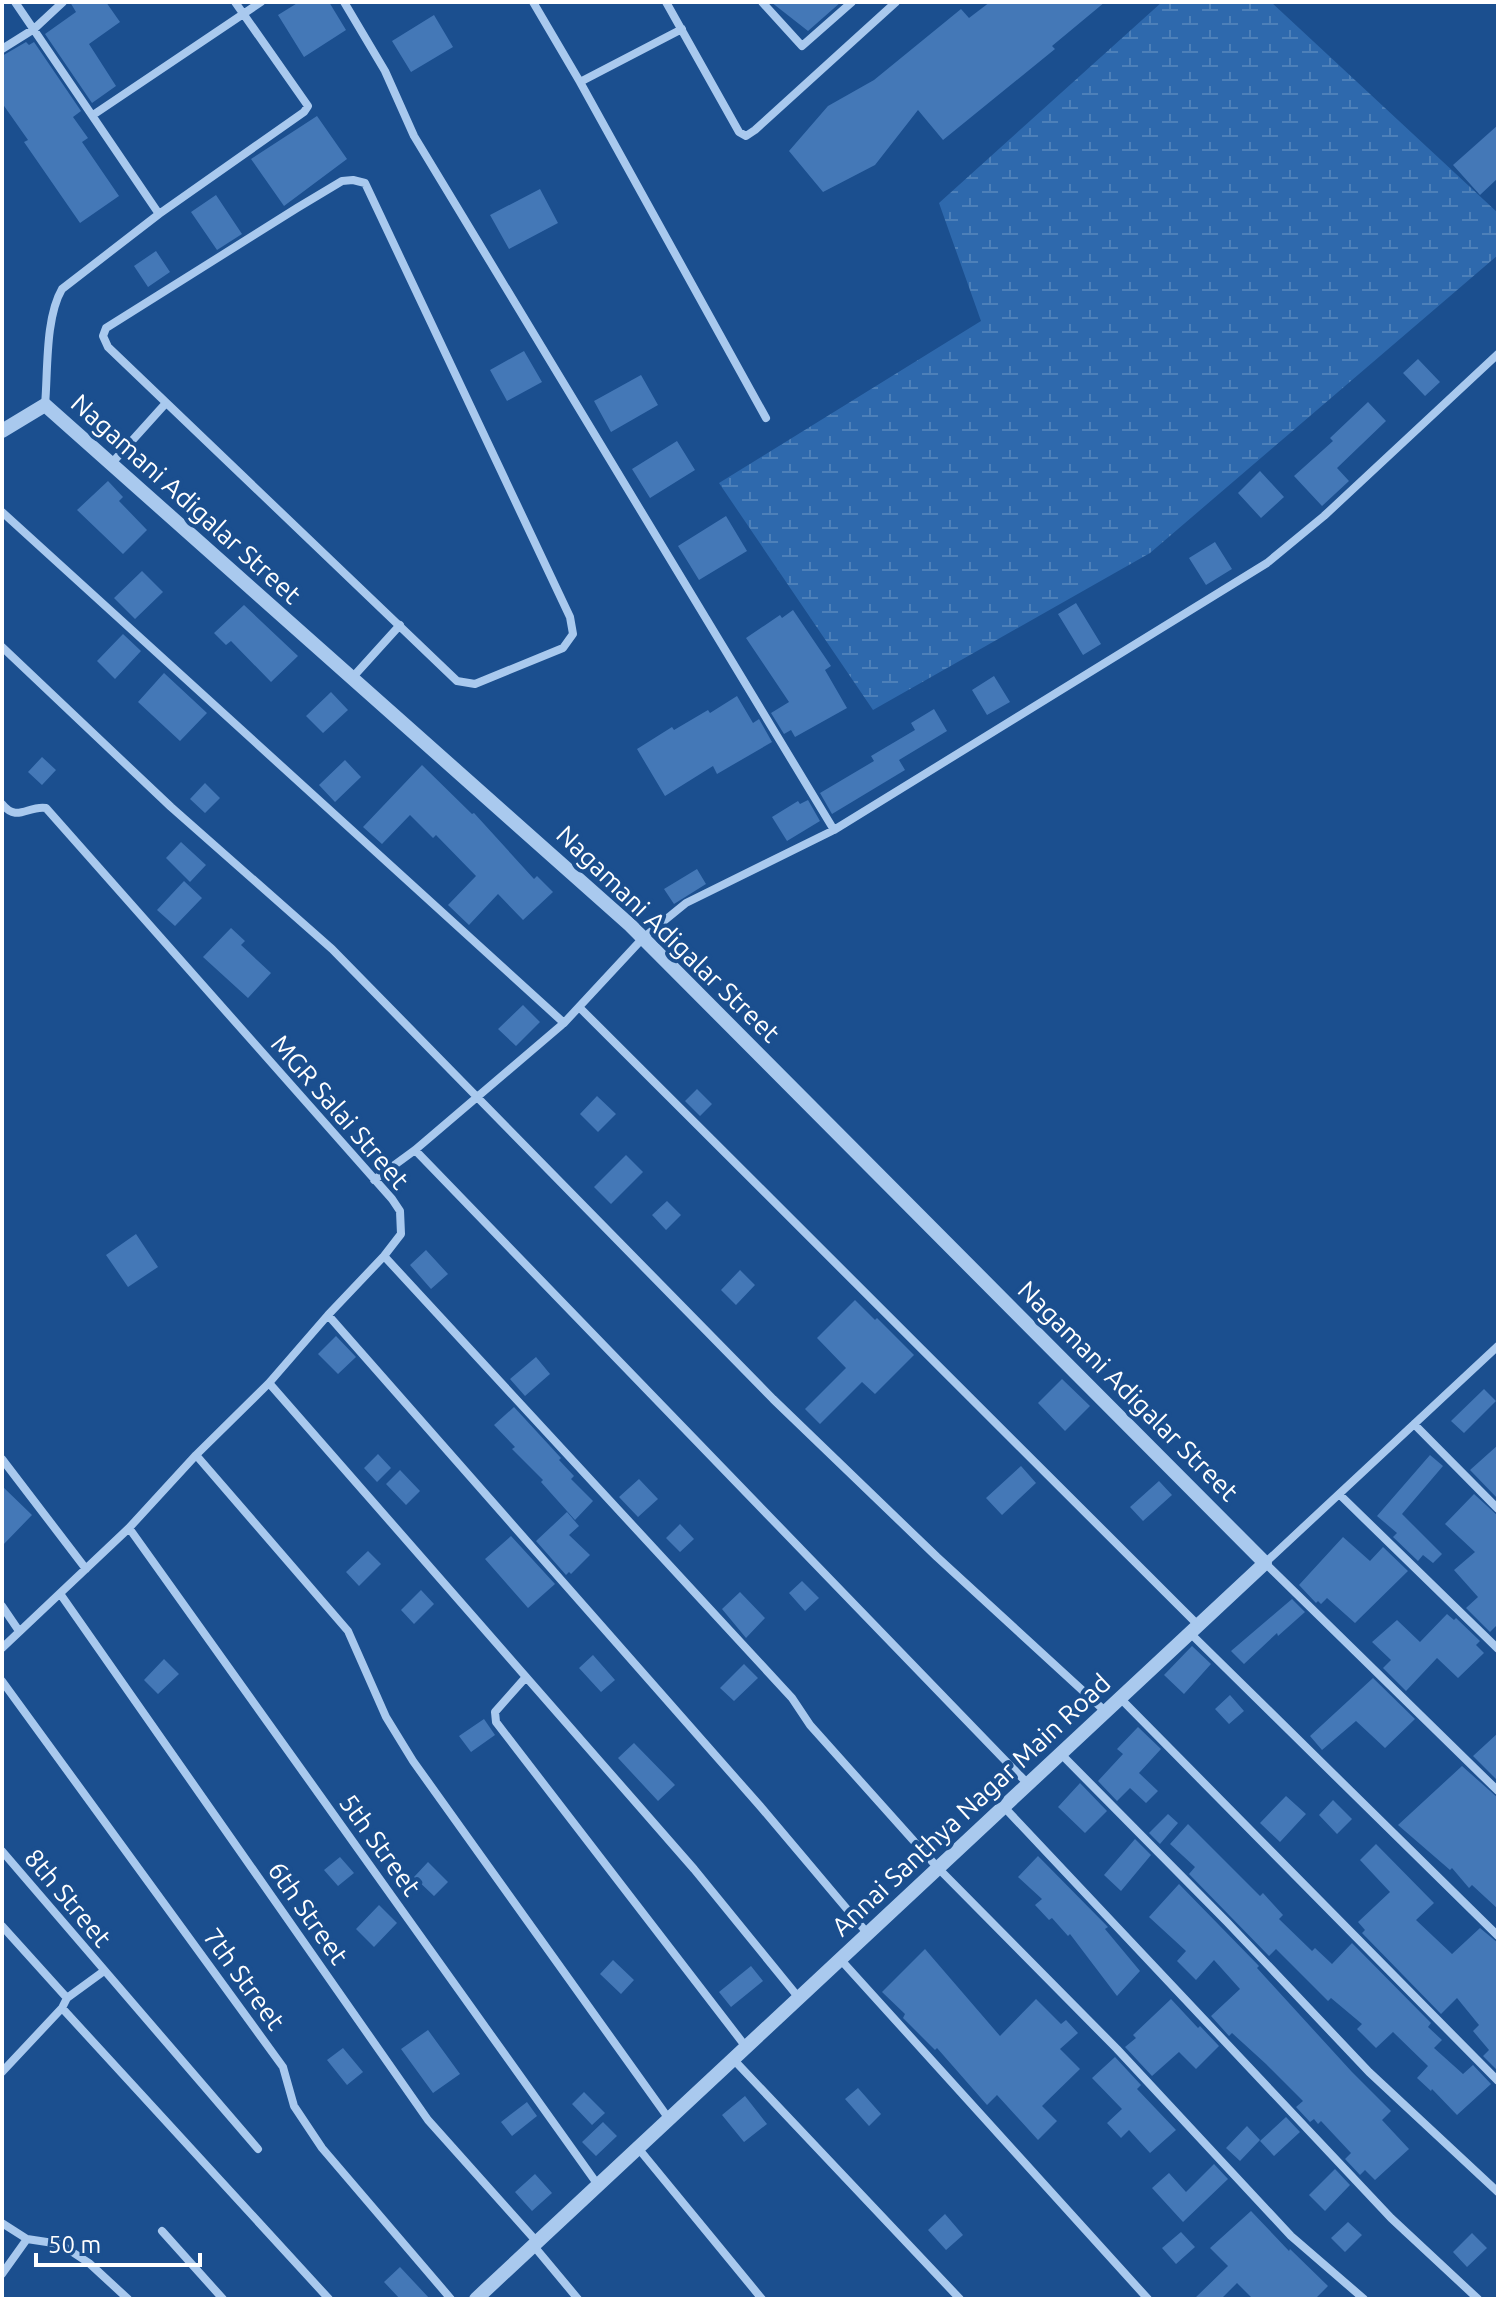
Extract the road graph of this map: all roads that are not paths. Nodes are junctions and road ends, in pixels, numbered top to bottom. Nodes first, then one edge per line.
1 (15, 2) edge
2 (63, 2) edge
3 (235, 2) edge
4 (261, 2) edge
5 (344, 2) edge
6 (533, 2) edge
7 (666, 2) edge
8 (762, 2) edge
9 (852, 2) edge
10 (896, 2) edge
11 (243, 13) junction
12 (34, 29) junction
13 (682, 29) junction
14 (2, 49) edge
15 (580, 82) junction
16 (93, 115) junction
17 (159, 214) junction
18 (1498, 354) edge
19 (166, 403) junction
20 (45, 405) junction
21 (766, 418) dead end
22 (2, 432) edge
23 (111, 464) junction
24 (2, 512) edge
25 (400, 625) junction
26 (2, 647) edge
27 (352, 678) junction
28 (2, 804) edge
29 (834, 830) junction
30 (643, 938) junction
31 (580, 1008) junction
32 (564, 1023) junction
33 (475, 1096) junction
34 (415, 1150) junction
35 (374, 1180) junction
36 (384, 1256) junction
37 (328, 1315) junction
38 (1498, 1346) edge
39 (269, 1383) junction
40 (1414, 1424) junction
41 (196, 1455) junction
42 (2, 1459) edge
43 (1339, 1494) junction
44 (1498, 1509) edge
45 (129, 1528) junction
46 (1265, 1563) junction
47 (86, 1569) junction
48 (61, 1595) junction
49 (2, 1606) edge
50 (1194, 1629) junction
51 (19, 1631) junction
52 (2, 1648) edge
53 (1498, 1649) edge
54 (526, 1677) junction
55 (2, 1681) edge
56 (1120, 1698) junction
57 (1106, 1712) junction
58 (1061, 1754) junction
59 (1028, 1784) junction
60 (1498, 1791) edge
61 (1004, 1807) junction
62 (2, 1851) edge
63 (938, 1868) junction
64 (2, 1926) edge
65 (868, 1934) junction
66 (1498, 1936) edge
67 (840, 1959) junction
68 (104, 1971) junction
69 (67, 1998) junction
70 (799, 1998) junction
71 (62, 2008) junction
72 (746, 2047) junction
73 (733, 2059) junction
74 (2, 2072) edge
75 (1498, 2081) edge
76 (669, 2119) junction
77 (638, 2148) junction
78 (258, 2149) dead end
79 (598, 2185) junction
80 (1498, 2192) edge
81 (2, 2223) edge
82 (162, 2231) dead end
83 (27, 2239) junction
84 (535, 2244) junction
85 (2, 2274) edge
86 (128, 2299) edge
87 (223, 2299) edge
88 (329, 2299) edge
89 (451, 2299) edge
90 (476, 2299) edge
91 (578, 2299) edge
92 (762, 2299) edge
93 (960, 2299) edge
94 (1148, 2299) edge
95 (1364, 2299) edge
96 (1478, 2299) edge

1 - 12 street
2 - 12 street
3 - 11 street
4 - 11 street
5 - 29 street
6 - 15 street
7 - 13 street
8 - 9 street
10 - 13 street
11 - 16 street
11 - 17 street
12 - 14 street
12 - 16 street
13 - 15 street
15 - 21 street
16 - 17 street
17 - 20 street
18 - 29 street
19 - 23 street
19 - 25 street
19 - 25 street
20 - 22 street, Nagamani Adigalar Street
20 - 23 street, Nagamani Adigalar Street
23 - 27 street, Nagamani Adigalar Street
24 - 32 street
25 - 27 street
26 - 33 street
27 - 30 street, Nagamani Adigalar Street
28 - 35 street, MGR Salai Street
29 - 30 street
30 - 31 street
30 - 46 street, Nagamani Adigalar Street
31 - 32 street
31 - 50 street
32 - 33 street
33 - 34 street
33 - 57 street
34 - 35 street
34 - 59 street
35 - 36 street, MGR Salai Street
36 - 37 street, MGR Salai Street
36 - 63 street
37 - 39 street, MGR Salai Street
37 - 65 street
38 - 40 street, Annai Santhya Nagar Main Road
39 - 41 street, MGR Salai Street
39 - 54 street
40 - 43 street, Annai Santhya Nagar Main Road
40 - 44 street
41 - 45 street, MGR Salai Street
41 - 76 street
42 - 47 street
43 - 46 street, Annai Santhya Nagar Main Road
43 - 53 street
45 - 47 street, MGR Salai Street
45 - 79 street, 5th Street
46 - 50 street, Annai Santhya Nagar Main Road
46 - 60 street
47 - 48 street, MGR Salai Street
48 - 51 street, MGR Salai Street
48 - 84 street, 6th Street
49 - 51 street
50 - 56 street, Annai Santhya Nagar Main Road
50 - 66 street
51 - 52 street, MGR Salai Street
54 - 70 street
54 - 72 street
55 - 89 street, 7th Street
56 - 57 street, Annai Santhya Nagar Main Road
56 - 75 street
57 - 58 street, Annai Santhya Nagar Main Road
58 - 59 street, Annai Santhya Nagar Main Road
58 - 80 street
59 - 61 street, Annai Santhya Nagar Main Road
61 - 63 street, Annai Santhya Nagar Main Road
61 - 96 street
62 - 68 street, 8th Street
63 - 65 street, Annai Santhya Nagar Main Road
63 - 95 street
64 - 69 street
65 - 67 street, Annai Santhya Nagar Main Road
67 - 70 street, Annai Santhya Nagar Main Road
67 - 94 street
68 - 69 street
68 - 78 street, 8th Street
69 - 71 street
70 - 72 street, Annai Santhya Nagar Main Road
71 - 74 street
71 - 88 street
72 - 73 street, Annai Santhya Nagar Main Road
73 - 76 street, Annai Santhya Nagar Main Road
73 - 93 street
76 - 77 street, Annai Santhya Nagar Main Road
77 - 79 street, Annai Santhya Nagar Main Road
77 - 92 street
79 - 84 street, Annai Santhya Nagar Main Road
81 - 83 street
82 - 87 street
83 - 85 street
83 - 86 street
84 - 90 street, Annai Santhya Nagar Main Road
84 - 91 street, 6th Street

